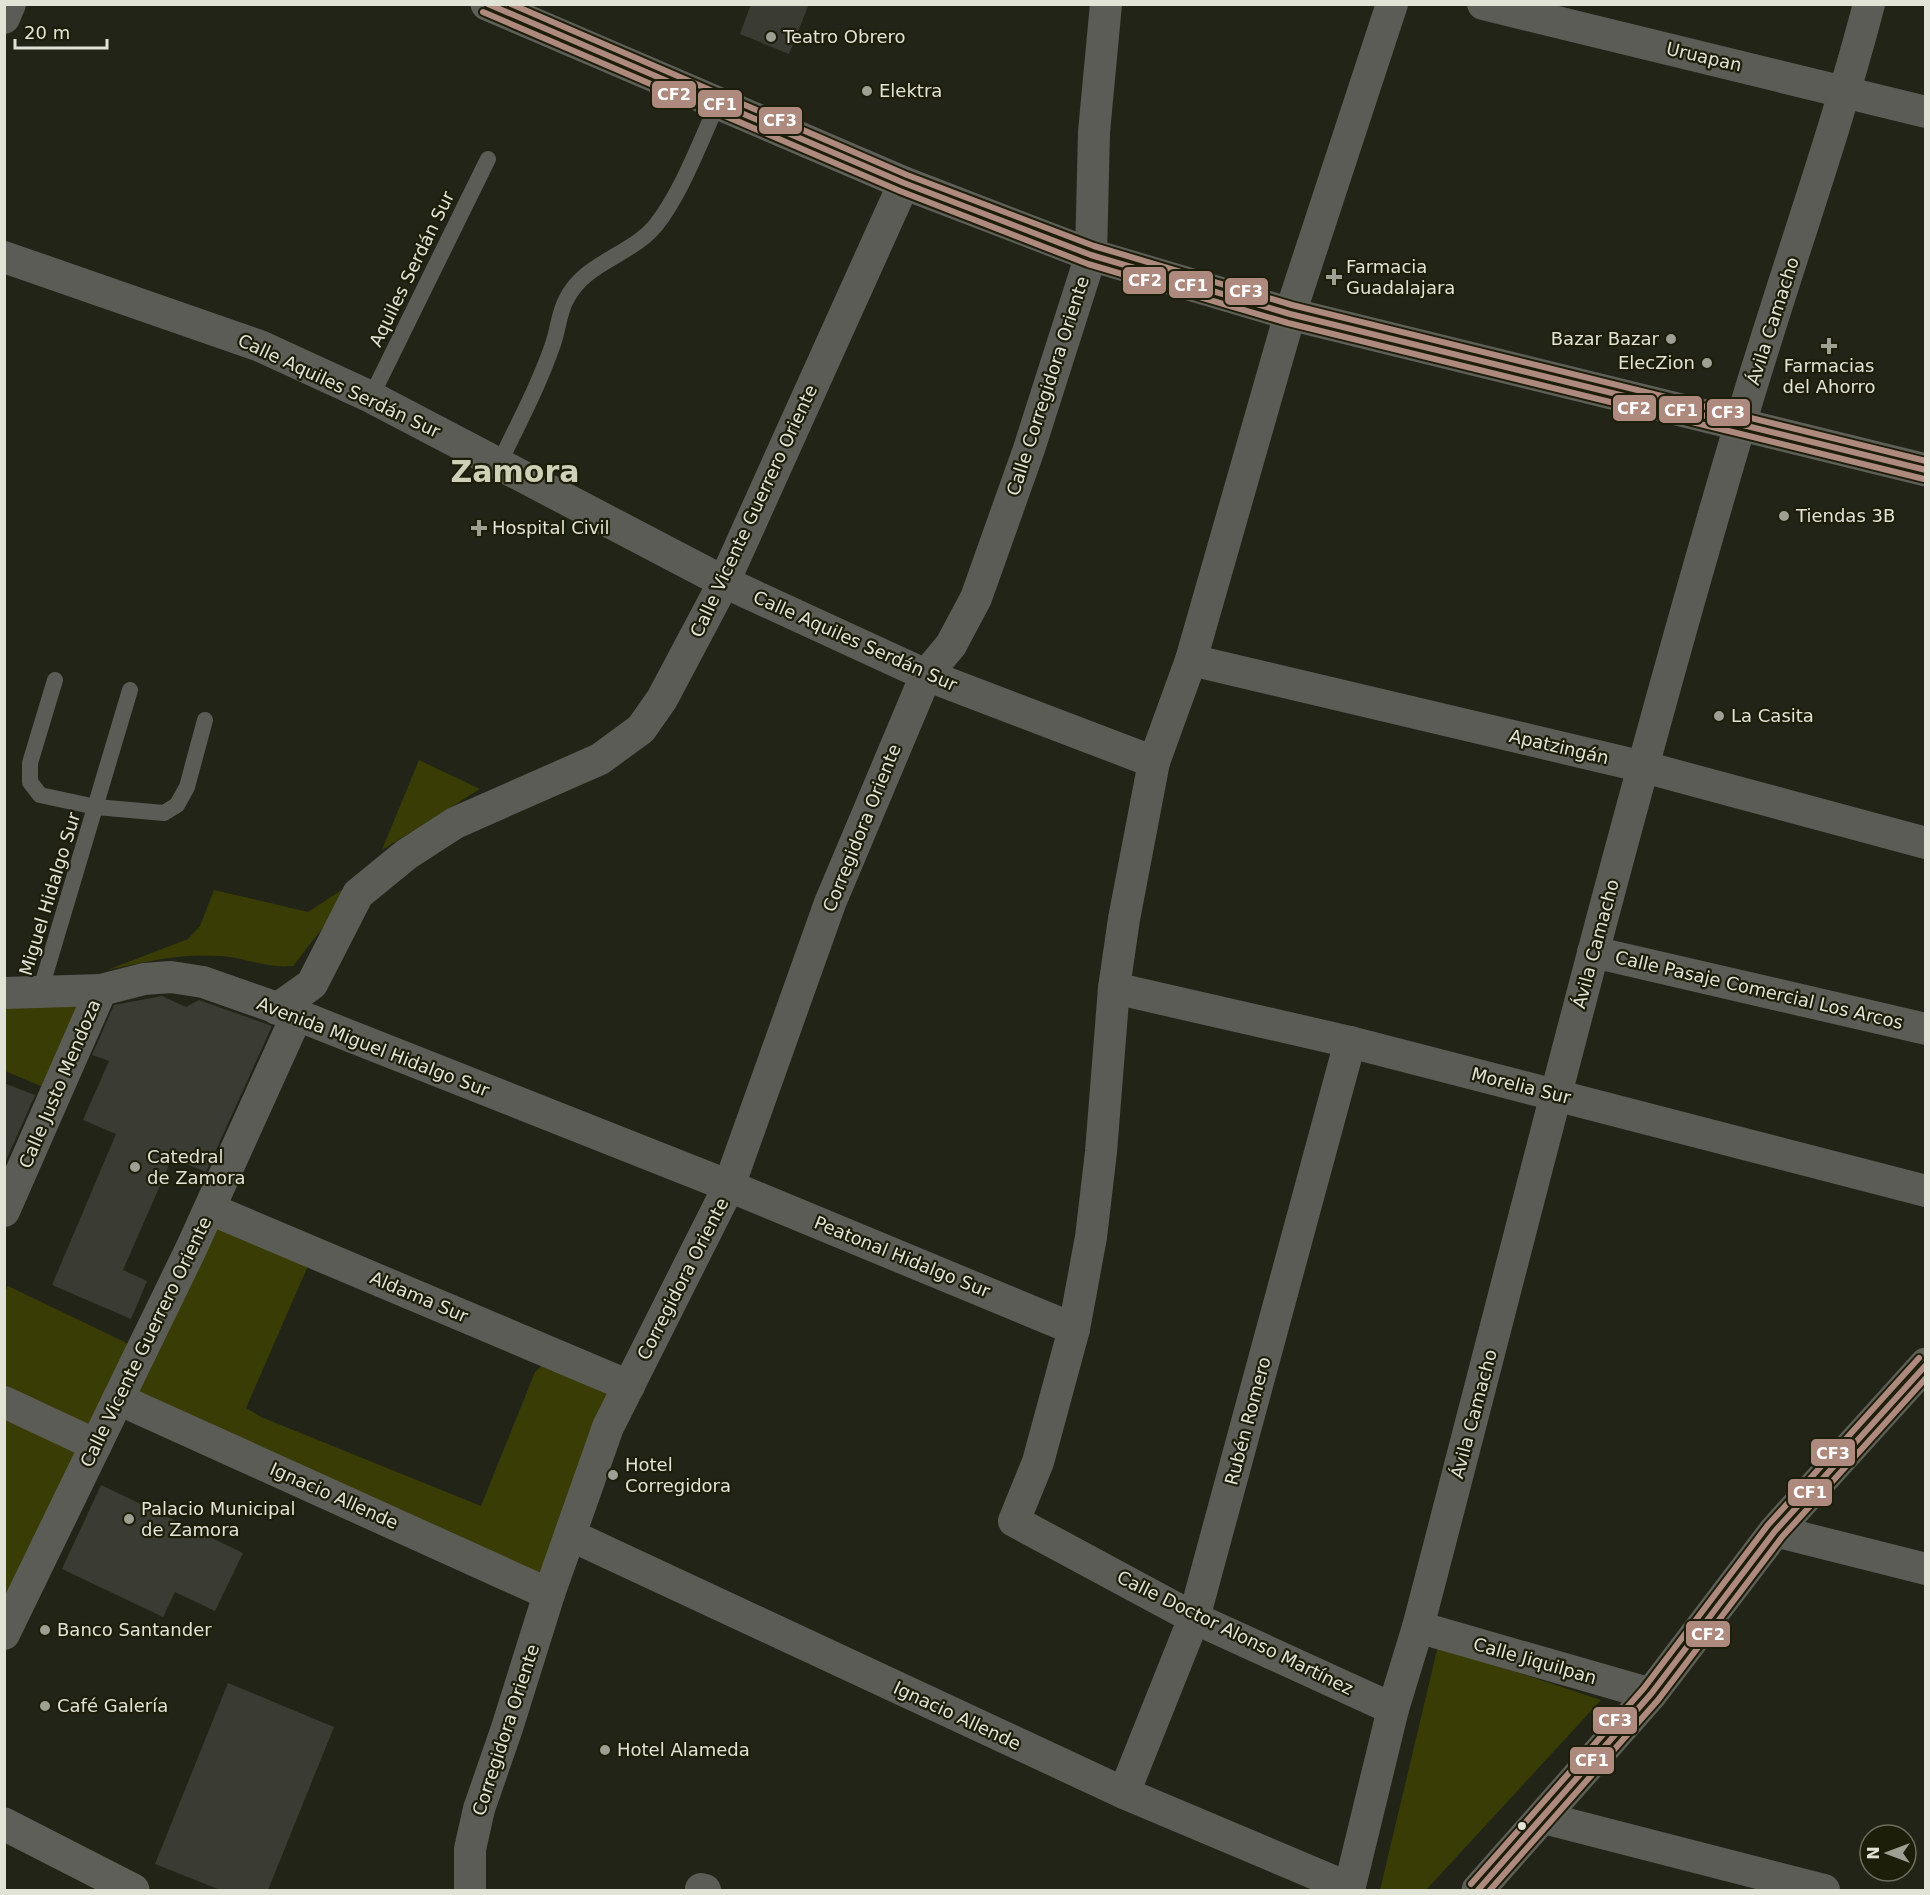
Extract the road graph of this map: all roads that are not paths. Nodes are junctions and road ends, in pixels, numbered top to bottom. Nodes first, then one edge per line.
1 (10, 4) edge
2 (487, 4) edge
3 (1106, 4) edge
4 (1392, 4) edge
5 (1483, 4) edge
6 (1869, 4) edge
7 (4, 18) edge
8 (1846, 91) junction
9 (718, 103) junction
10 (1926, 112) edge
11 (488, 159) dead end
12 (904, 183) junction
13 (1090, 255) junction
14 (4, 257) edge
15 (1290, 314) junction
16 (371, 397) junction
17 (1740, 424) junction
18 (499, 464) junction
19 (1926, 470) edge
20 (724, 582) junction
21 (1191, 660) junction
22 (926, 675) junction
23 (55, 680) dead end
24 (130, 690) dead end
25 (206, 720) dead end
26 (1154, 762) junction
27 (1644, 767) junction
28 (96, 807) junction
29 (1926, 843) edge
30 (1593, 952) junction
31 (1114, 988) junction
32 (100, 990) junction
33 (40, 992) junction
34 (4, 993) edge
35 (287, 1012) junction
36 (1926, 1029) edge
37 (1350, 1042) junction
38 (1556, 1095) junction
39 (729, 1186) junction
40 (1926, 1191) edge
41 (210, 1209) junction
42 (4, 1211) edge
43 (1074, 1329) junction
44 (1926, 1364) edge
45 (629, 1386) junction
46 (118, 1399) junction
47 (4, 1402) edge
48 (96, 1445) junction
49 (1775, 1531) junction
50 (570, 1535) junction
51 (1926, 1569) edge
52 (549, 1594) junction
53 (1194, 1617) junction
54 (1418, 1627) junction
55 (4, 1634) edge
56 (1651, 1694) junction
57 (1393, 1709) junction
58 (1124, 1793) junction
59 (1544, 1818) junction
60 (4, 1824) edge
61 (1349, 1889) edge
62 (133, 1890) edge
63 (470, 1890) edge
64 (1478, 1890) edge
65 (1824, 1890) edge

1 - 7 street
2 - 9 street
3 - 13 street, Calle Corregidora Oriente
4 - 15 street
5 - 8 street, Uruapan
6 - 8 street, Ávila Camacho
8 - 10 street, Uruapan
8 - 17 street, Ávila Camacho
9 - 12 street
9 - 18 lane
11 - 16 lane, Aquiles Serdán Sur
12 - 13 street
12 - 20 street, Calle Vicente Guerrero Oriente
13 - 15 street
13 - 22 street, Calle Corregidora Oriente
14 - 16 street, Calle Aquiles Serdán Sur
15 - 17 street
15 - 21 street
16 - 18 street, Calle Aquiles Serdán Sur
17 - 19 street
17 - 27 street, Ávila Camacho
18 - 20 street, Calle Aquiles Serdán Sur
20 - 22 street, Calle Aquiles Serdán Sur
20 - 35 street, Calle Vicente Guerrero Oriente
21 - 26 street
21 - 27 street, Apatzingán
22 - 26 street, Calle Aquiles Serdán Sur
22 - 39 street, Corregidora Oriente
23 - 28 lane, Miguel Hidalgo Sur
24 - 28 lane, Miguel Hidalgo Sur
25 - 28 lane, Miguel Hidalgo Sur
26 - 31 street
27 - 29 street, Apatzingán
27 - 30 street, Ávila Camacho
28 - 33 lane, Miguel Hidalgo Sur
30 - 36 street, Calle Pasaje Comercial Los Arcos
30 - 38 street, Ávila Camacho
31 - 37 street, Morelia Sur
31 - 43 street
32 - 33 street, Avenida Miguel Hidalgo Sur
32 - 35 street, Avenida Miguel Hidalgo Sur
32 - 42 street, Calle Justo Mendoza
33 - 34 street, Avenida Miguel Hidalgo Sur
35 - 39 street, Avenida Miguel Hidalgo Sur
35 - 41 street, Calle Vicente Guerrero Oriente
37 - 38 street, Morelia Sur
37 - 53 street, Rubén Romero
38 - 40 street, Morelia Sur
38 - 54 street, Ávila Camacho
39 - 43 street, Peatonal Hidalgo Sur
39 - 45 street, Corregidora Oriente
41 - 45 street, Aldama Sur
41 - 46 street, Calle Vicente Guerrero Oriente
43 - 53 street, Calle Doctor Alonso Martínez
44 - 49 street
45 - 50 street, Corregidora Oriente
46 - 48 street, Calle Vicente Guerrero Oriente
46 - 52 street, Ignacio Allende
47 - 48 street
48 - 55 street, Calle Vicente Guerrero Oriente
49 - 51 street
49 - 56 street
50 - 52 street, Corregidora Oriente
50 - 58 street, Ignacio Allende
52 - 63 street, Corregidora Oriente
53 - 57 street, Calle Doctor Alonso Martínez
53 - 58 street, Rubén Romero
54 - 56 street, Calle Jiquilpan
54 - 57 street, Ávila Camacho
56 - 59 street
57 - 61 street, Ávila Camacho
58 - 61 street, Ignacio Allende
59 - 64 street
59 - 65 street
60 - 62 street

